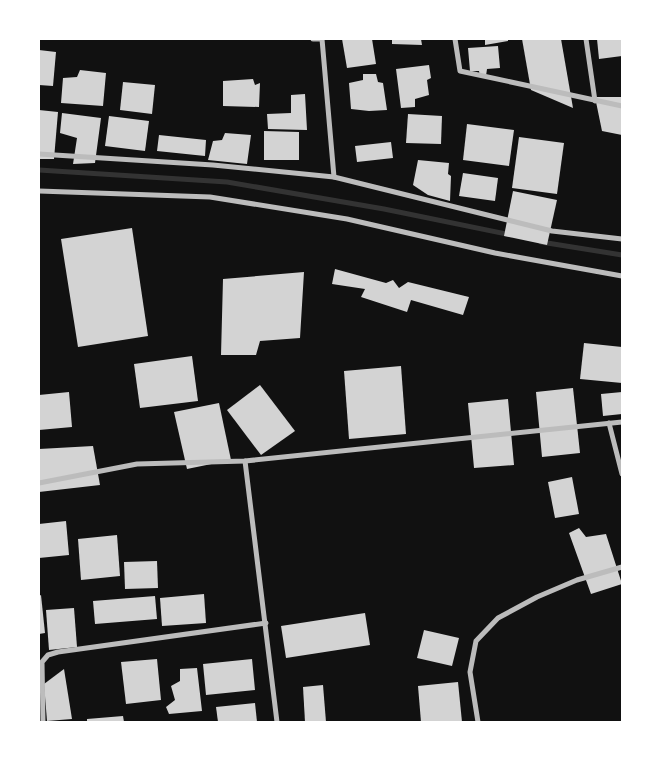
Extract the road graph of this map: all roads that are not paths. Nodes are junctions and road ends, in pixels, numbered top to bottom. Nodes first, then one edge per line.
1 (313, 39) edge
2 (322, 39) edge
3 (455, 39) edge
4 (586, 39) edge
5 (596, 101) junction
6 (622, 106) edge
7 (39, 154) edge
8 (334, 177) junction
9 (39, 191) edge
10 (622, 239) edge
11 (622, 276) edge
12 (622, 422) edge
13 (608, 424) junction
14 (245, 461) junction
15 (622, 474) edge
16 (39, 484) edge
17 (622, 567) edge
18 (266, 623) junction
19 (42, 722) edge
20 (277, 722) edge
21 (478, 722) edge

1 - 2 street
2 - 8 street
3 - 5 street
4 - 5 street
5 - 6 street
7 - 8 street
8 - 10 street
9 - 11 street
12 - 13 street
13 - 14 street
13 - 15 street
14 - 16 street
14 - 18 street
17 - 21 street
18 - 19 street
18 - 20 street

